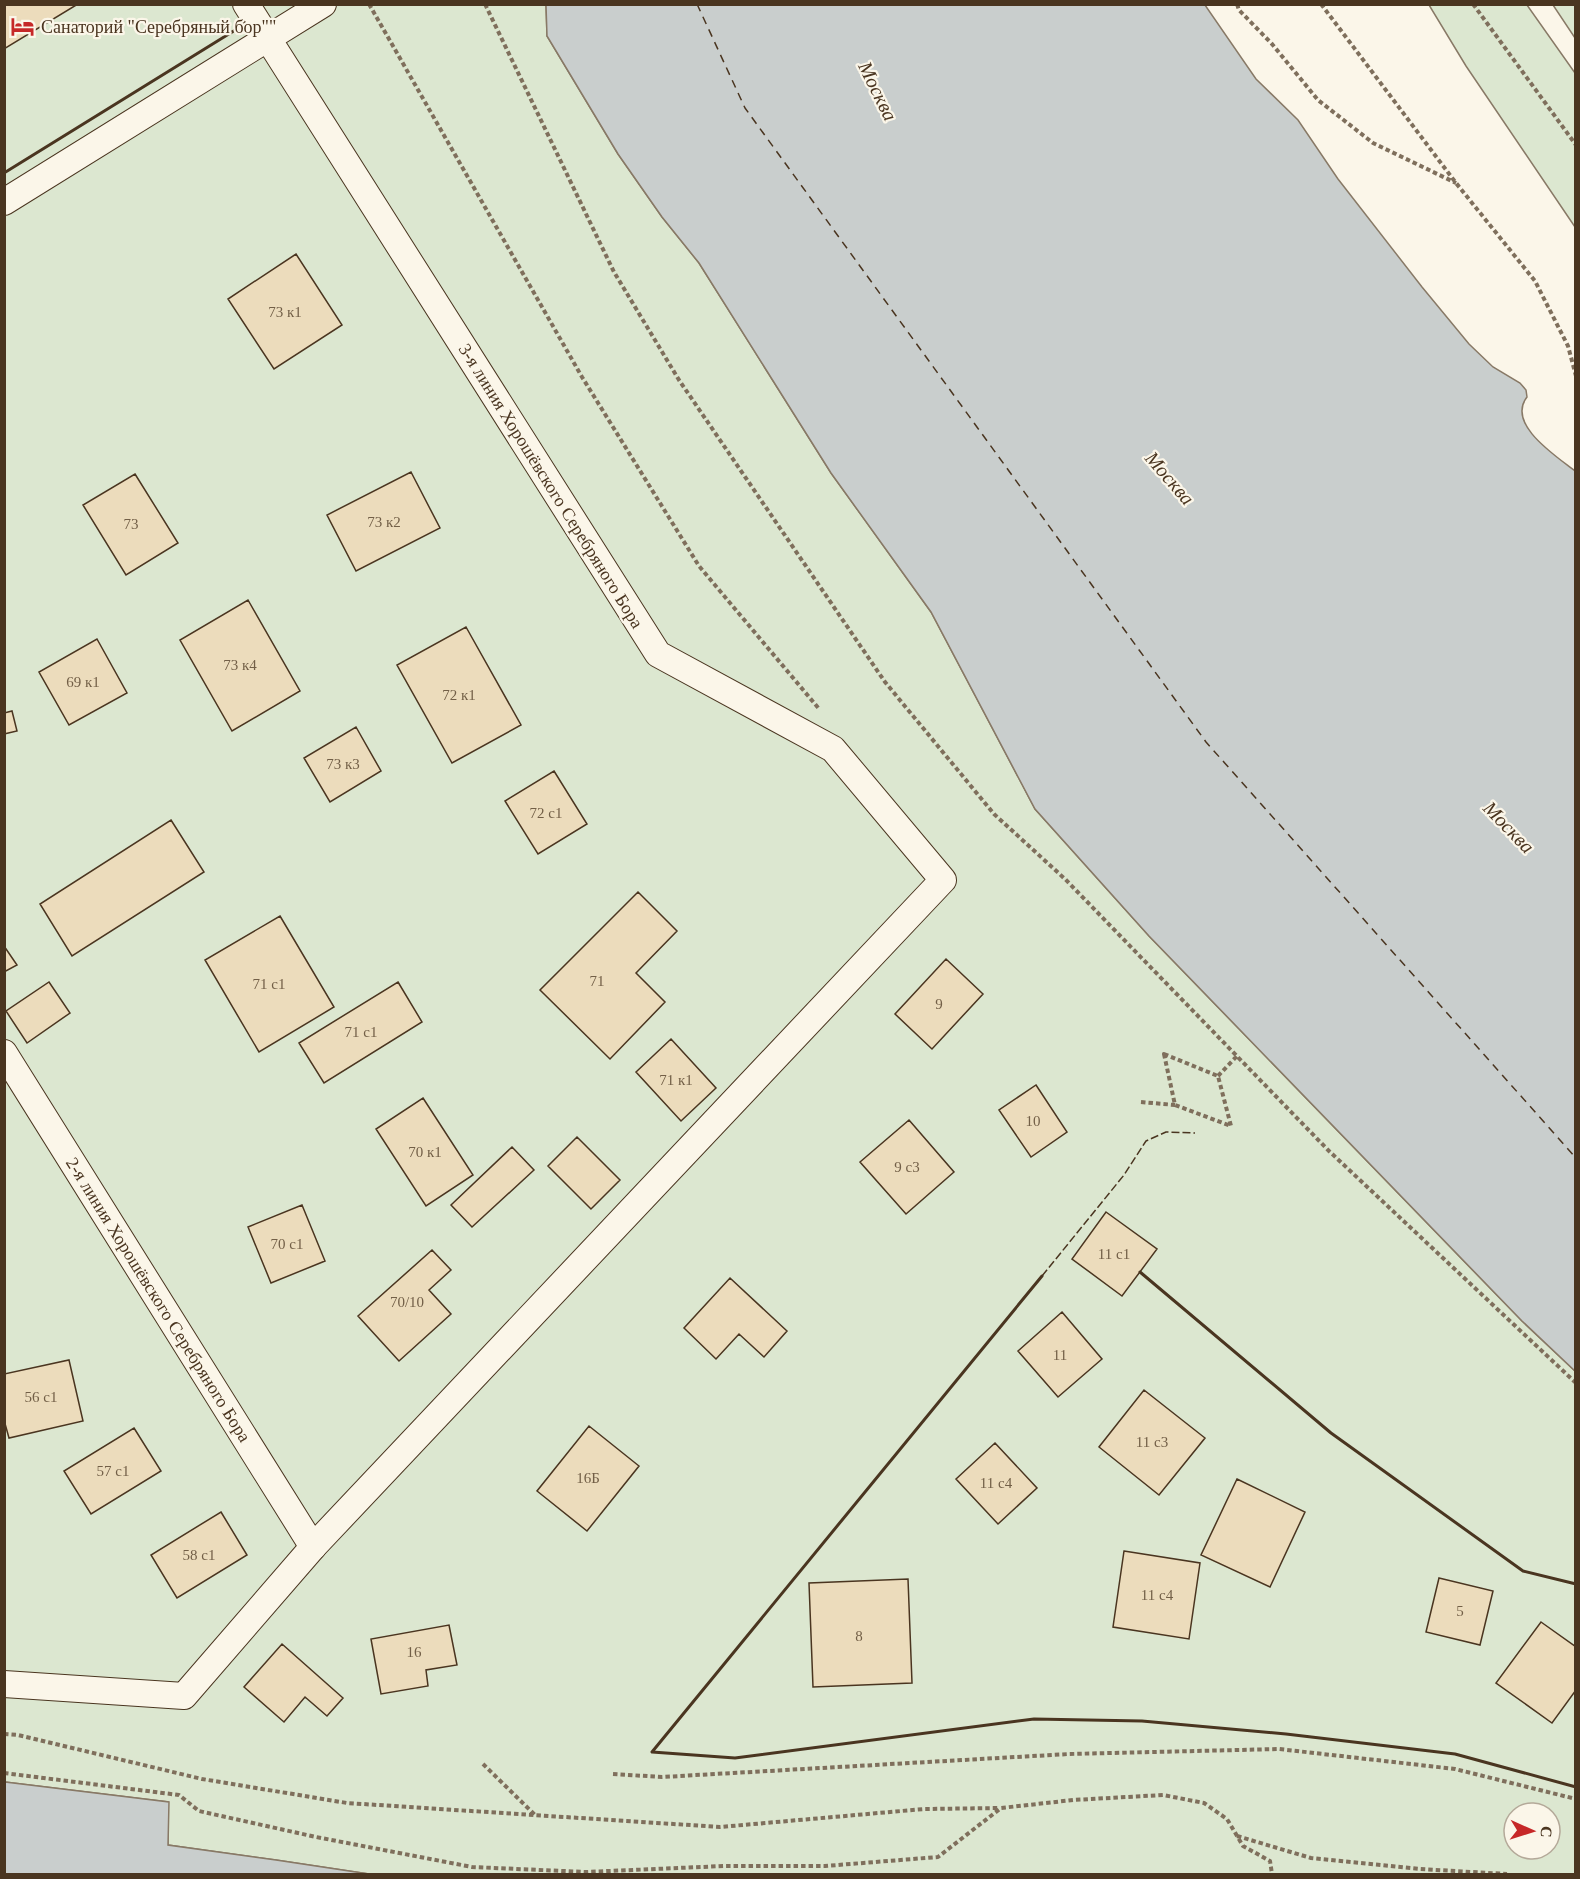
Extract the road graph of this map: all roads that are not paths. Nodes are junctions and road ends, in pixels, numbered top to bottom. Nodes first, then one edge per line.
1 (246, 4) edge
2 (323, 4) edge
3 (266, 38) junction
4 (4, 202) edge
5 (8, 1067) edge
6 (313, 1547) junction
7 (4, 1684) edge

1 - 3 street, 3-я линия Хорошёвского Серебряного Бора
2 - 3 street
3 - 4 street
3 - 6 street, 3-я линия Хорошёвского Серебряного Бора
5 - 6 street, 2-я линия Хорошёвского Серебряного Бора
6 - 7 street

